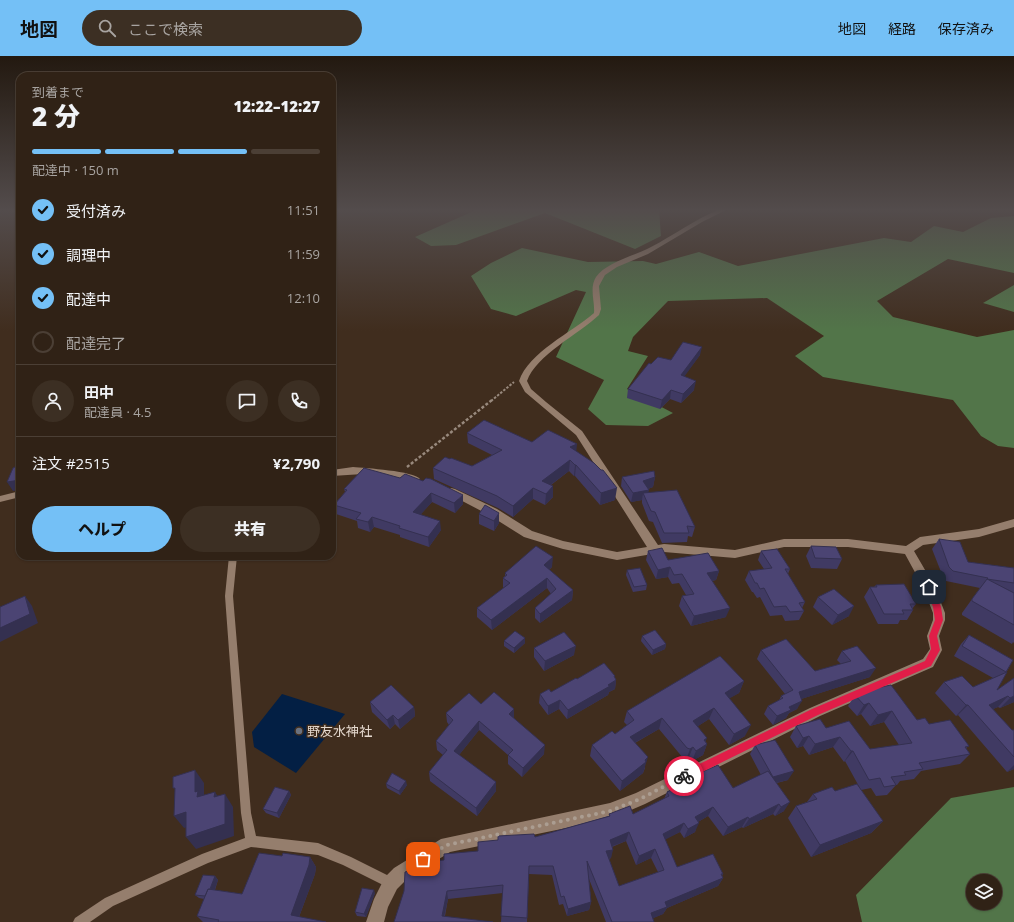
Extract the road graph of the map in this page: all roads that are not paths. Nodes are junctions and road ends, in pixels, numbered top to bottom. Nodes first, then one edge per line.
1 (651, 250) edge
2 (336, 473) edge
3 (428, 482) edge
4 (442, 487) edge
5 (16, 495) edge
6 (0, 499) edge
7 (1014, 523) edge
8 (655, 550) junction
9 (908, 550) junction
10 (233, 560) edge
11 (251, 841) junction
12 (391, 883) junction
13 (79, 922) edge
14 (375, 922) edge

1 - 8 street
2 - 3 street
4 - 8 street
5 - 6 street
7 - 9 street
8 - 9 street
9 - 12 street
10 - 11 lane
11 - 12 lane
11 - 13 lane
12 - 14 street

